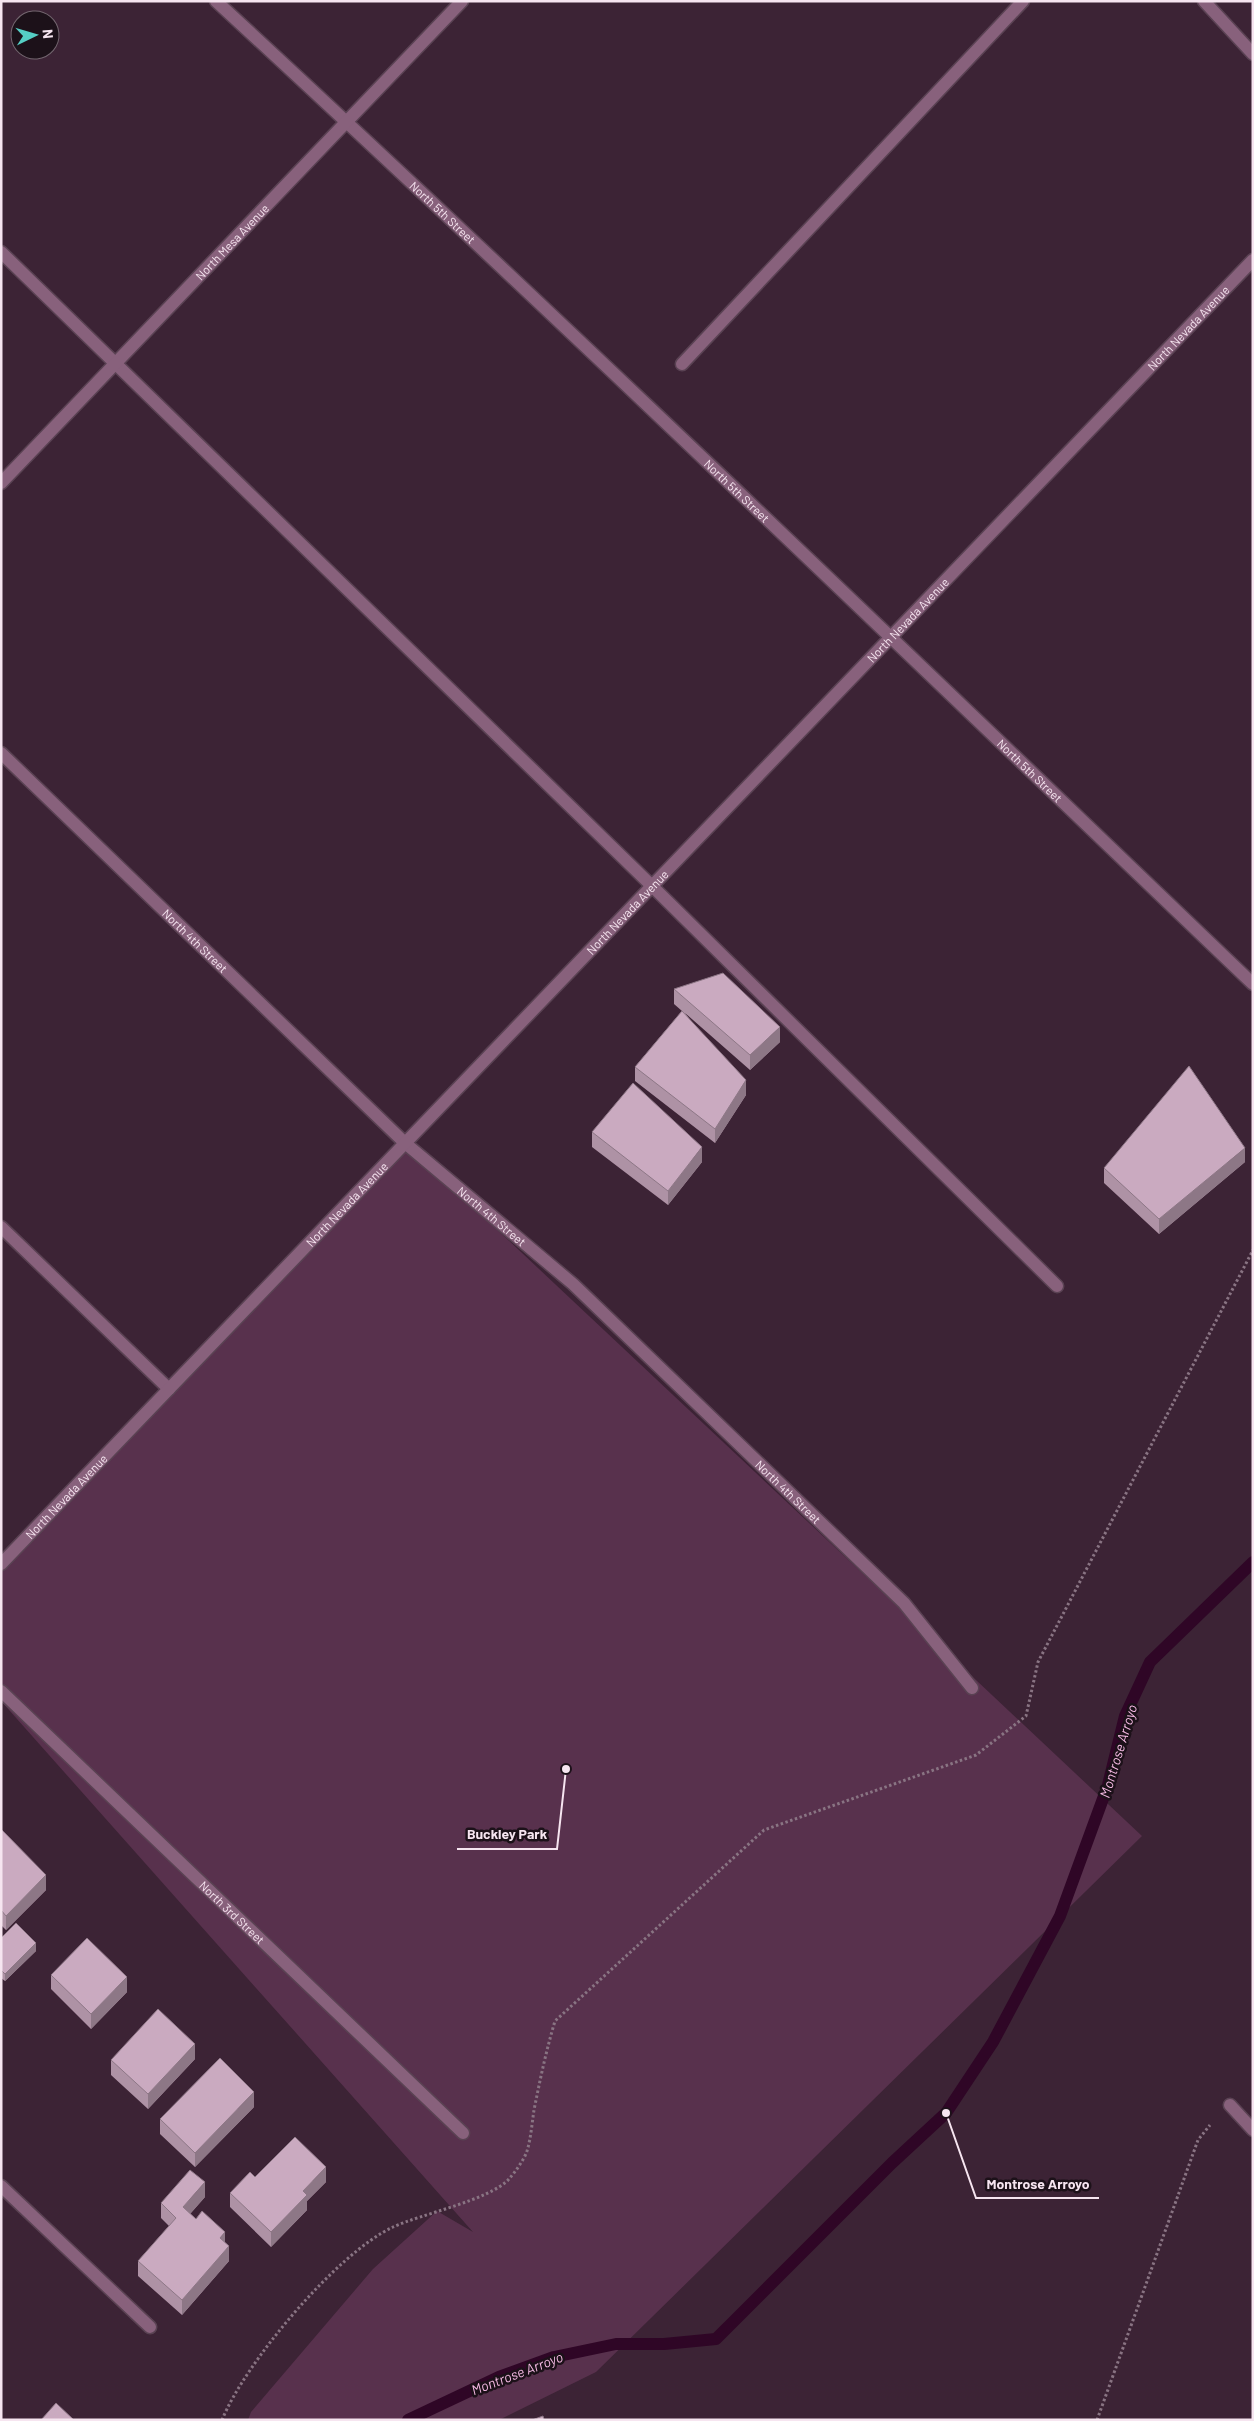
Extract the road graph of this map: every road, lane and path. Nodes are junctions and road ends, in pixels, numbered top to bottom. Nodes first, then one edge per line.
1 (216, 1) edge
2 (462, 1) edge
3 (1023, 1) edge
4 (1204, 1) edge
5 (1253, 54) edge
6 (346, 122) junction
7 (1, 252) edge
8 (1253, 260) edge
9 (116, 362) junction
10 (682, 364) dead end
11 (1, 483) edge
12 (891, 637) junction
13 (1, 754) edge
14 (652, 886) junction
15 (1253, 984) edge
16 (405, 1143) junction
17 (1, 1227) edge
18 (1253, 1250) edge
19 (1057, 1286) dead end
20 (169, 1389) junction
21 (1, 1564) edge
22 (972, 1688) dead end
23 (1, 1691) edge
24 (1230, 2105) joint
25 (1253, 2130) edge
26 (463, 2133) dead end
27 (1, 2186) edge
28 (150, 2327) dead end
29 (222, 2420) edge
30 (1097, 2420) edge

1 - 6 street, North 5th Street
2 - 6 street, North Mesa Avenue
3 - 10 street
4 - 5 street
6 - 9 street, North Mesa Avenue
6 - 12 street, North 5th Street
7 - 9 street
8 - 12 street, North Nevada Avenue
9 - 11 street, North Mesa Avenue
9 - 14 street
12 - 14 street, North Nevada Avenue
12 - 15 street, North 5th Street
13 - 16 street, North 4th Street
14 - 16 street, North Nevada Avenue
14 - 19 street
16 - 20 street, North Nevada Avenue
16 - 22 street, North 4th Street
17 - 20 street
18 - 29 path
20 - 21 street, North Nevada Avenue
23 - 26 street, North 3rd Street
24 - 25 street
24 - 30 path
27 - 28 street

